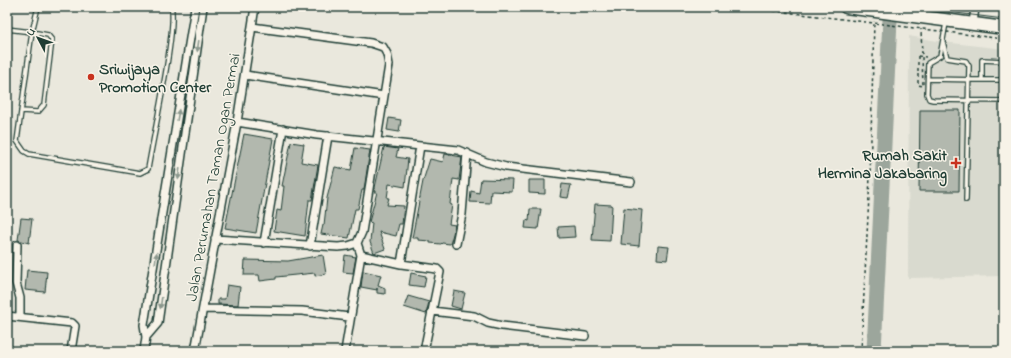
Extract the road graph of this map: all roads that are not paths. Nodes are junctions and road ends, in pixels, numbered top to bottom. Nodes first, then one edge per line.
1 (38, 7) edge
2 (171, 7) edge
3 (195, 7) edge
4 (204, 7) edge
5 (255, 7) edge
6 (846, 7) edge
7 (975, 7) edge
8 (873, 9) edge
9 (911, 11) edge
10 (946, 20) junction
11 (973, 24) junction
12 (252, 27) junction
13 (1004, 28) edge
14 (7, 29) edge
15 (32, 32) junction
16 (943, 42) junction
17 (936, 59) junction
18 (948, 59) junction
19 (1004, 61) edge
20 (245, 75) junction
21 (928, 79) junction
22 (969, 79) junction
23 (982, 80) junction
24 (1004, 80) edge
25 (384, 96) junction
26 (970, 101) junction
27 (1004, 102) edge
28 (21, 111) junction
29 (237, 122) junction
30 (283, 129) junction
31 (328, 136) junction
32 (375, 140) junction
33 (420, 146) junction
34 (467, 153) junction
35 (631, 182) dead end
36 (966, 200) dead end
37 (215, 239) junction
38 (264, 243) junction
39 (357, 243) junction
40 (456, 244) dead end
41 (17, 245) dead end
42 (310, 246) junction
43 (360, 255) junction
44 (402, 264) junction
45 (204, 309) junction
46 (432, 311) junction
47 (7, 316) edge
48 (20, 317) junction
49 (349, 317) junction
50 (586, 336) dead end
51 (146, 338) junction
52 (71, 351) edge
53 (144, 351) edge
54 (195, 351) edge
55 (345, 351) edge
56 (424, 351) edge

1 - 15 lane
2 - 28 lane
51 -> 3 street
4 -> 51 street
5 - 12 street, Jalan Perumahan Taman Ogan Permai
6 - 8 highway
7 - 11 street
8 - 9 highway
9 - 10 highway
10 - 11 highway
10 - 16 lane
11 - 13 highway
12 - 20 street, Jalan Perumahan Taman Ogan Permai
12 - 25 street
14 - 15 lane
15 - 28 lane
15 - 28 lane
16 - 17 lane
16 - 18 lane
17 - 18 lane
17 - 21 lane
18 - 22 lane
19 - 23 lane
20 - 25 street
20 - 29 street, Jalan Perumahan Taman Ogan Permai
21 - 22 lane
21 - 26 lane
22 - 23 lane
22 - 26 lane
23 - 24 lane
25 - 32 street
26 - 27 lane
26 - 36 lane
29 - 30 street
29 - 37 street, Jalan Perumahan Taman Ogan Permai
30 - 31 street
30 - 38 street
31 - 32 street
31 - 42 street
32 - 33 street
32 - 39 street
33 - 34 street
33 - 44 street
34 - 35 street
34 - 40 street
37 - 38 street
37 - 45 street, Jalan Perumahan Taman Ogan Permai
38 - 42 street
39 - 42 street
39 - 43 street
41 - 48 street
43 - 44 street
43 - 49 street
44 - 46 street
45 - 49 street
45 - 54 street, Jalan Perumahan Taman Ogan Permai
46 - 50 street
46 - 56 street
47 - 48 street
48 - 52 street
49 - 55 street
51 - 53 street

